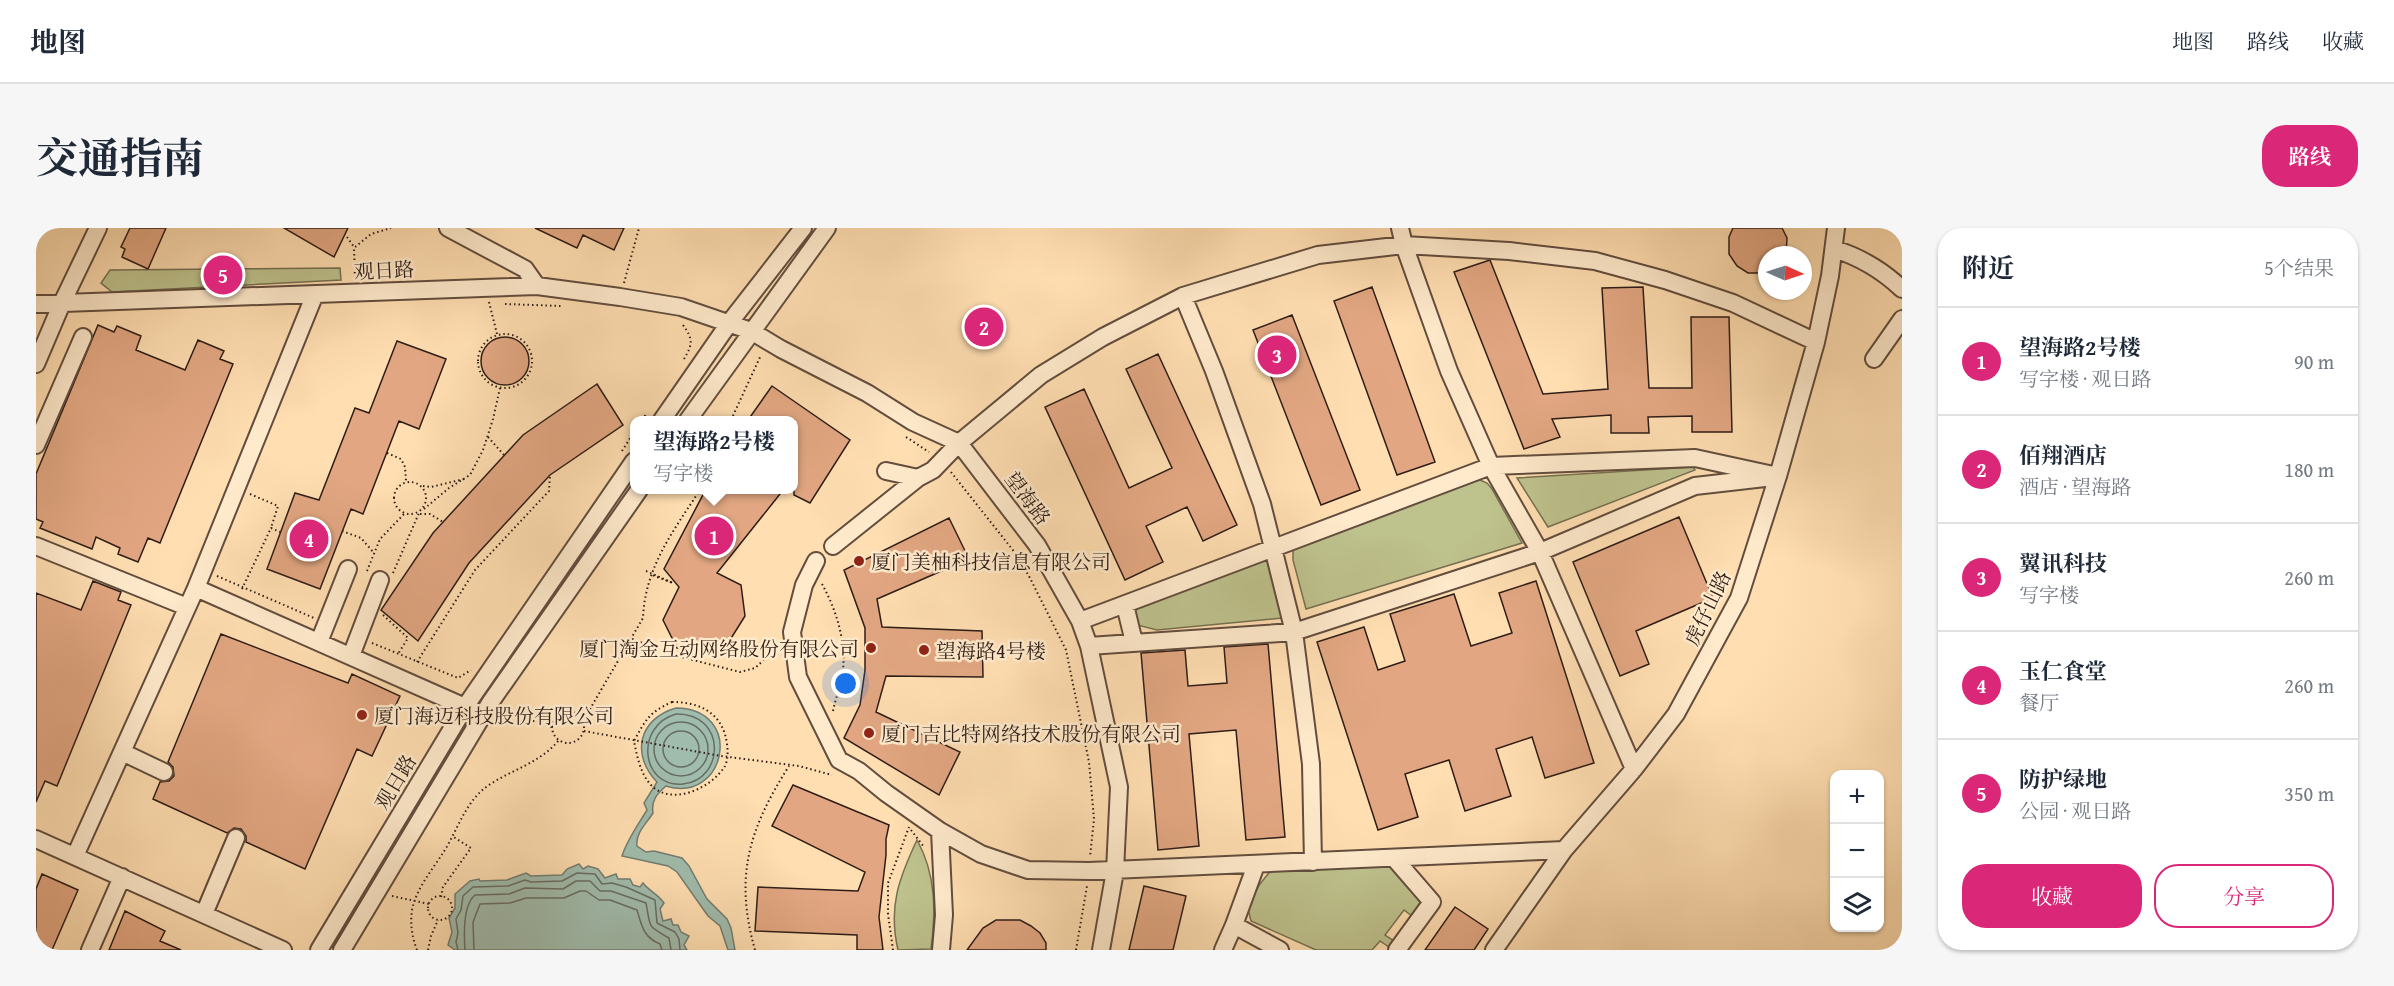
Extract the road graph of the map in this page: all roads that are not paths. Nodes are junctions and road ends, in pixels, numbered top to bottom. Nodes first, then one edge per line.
1 (98, 228) edge
2 (448, 228) edge
3 (802, 228) edge
4 (827, 228) edge
5 (1836, 228) edge
6 (1402, 236) edge
7 (1834, 249) junction
8 (537, 286) junction
9 (1902, 289) edge
10 (315, 294) junction
11 (1183, 296) junction
12 (62, 303) junction
13 (36, 304) edge
14 (1902, 319) edge
15 (730, 322) junction
16 (751, 331) junction
17 (83, 337) dead end
18 (1816, 342) junction
19 (1874, 359) dead end
20 (36, 364) edge
21 (655, 416) edge
22 (691, 416) edge
23 (959, 443) junction
24 (36, 445) edge
25 (628, 456) edge
26 (1491, 466) junction
27 (886, 471) dead end
28 (1778, 476) junction
29 (918, 478) junction
30 (636, 494) edge
31 (36, 546) edge
32 (833, 546) dead end
33 (1274, 547) junction
34 (1540, 552) junction
35 (814, 563) road end
36 (348, 569) dead end
37 (383, 582) road end
38 (196, 588) junction
39 (1125, 605) junction
40 (188, 608) junction
41 (1080, 621) junction
42 (1294, 632) junction
43 (319, 642) junction
44 (1134, 642) junction
45 (1089, 646) junction
46 (351, 656) junction
47 (465, 707) junction
48 (483, 715) junction
49 (122, 752) junction
50 (1634, 769) junction
51 (164, 772) dead end
52 (940, 831) junction
53 (36, 838) edge
54 (236, 838) dead end
55 (1564, 850) junction
56 (75, 856) junction
57 (1394, 858) junction
58 (1313, 862) junction
59 (1256, 865) junction
60 (1115, 871) junction
61 (122, 877) junction
62 (204, 914) junction
63 (1234, 925) junction
64 (90, 950) edge
65 (283, 950) edge
66 (319, 950) edge
67 (342, 950) edge
68 (941, 950) edge
69 (1101, 950) edge
70 (1223, 950) edge
71 (1281, 950) edge
72 (1397, 950) edge
73 (1494, 950) edge

1 - 12 street
2 - 8 street
3 - 15 street
4 - 16 street
5 - 7 street, 虎仔山路
6 - 11 street
6 - 18 street
6 - 26 street
7 - 9 street
7 - 18 street, 虎仔山路
8 - 10 street, 观日路
8 - 15 street, 观日路
10 - 12 street, 观日路
10 - 38 street
11 - 23 street
11 - 33 street
12 - 13 street, 观日路
12 - 20 street
14 - 19 street
15 - 16 street, 观日路
15 - 21 street
16 - 22 street
16 - 23 street, 望海路
17 - 24 street
18 - 28 street, 虎仔山路
23 - 29 street
23 - 41 street, 望海路
25 - 47 street, 观日路
26 - 28 street
26 - 33 street
26 - 34 street
27 - 29 street
28 - 34 street
28 - 50 street, 虎仔山路
29 - 32 street
30 - 48 street, 观日路
31 - 40 street
33 - 39 street
33 - 42 street
34 - 42 street
34 - 50 street
35 - 52 street
36 - 43 street
37 - 46 street
38 - 40 street
38 - 43 street
39 - 41 street
39 - 44 street
40 - 49 street
41 - 45 street, 望海路
42 - 44 street
42 - 58 street
43 - 46 street
44 - 45 street
45 - 60 street, 望海路
46 - 47 street
47 - 48 street
47 - 66 street, 观日路
48 - 67 street, 观日路
49 - 51 street
49 - 56 street
50 - 55 street, 虎仔山路
52 - 60 street
52 - 68 street
53 - 56 street
54 - 62 street
55 - 57 street
55 - 73 street, 虎仔山路
56 - 61 street
57 - 58 street
57 - 72 street
58 - 59 street
59 - 60 street
59 - 63 street
60 - 69 street, 望海路
61 - 62 street
61 - 64 street
62 - 65 street
63 - 70 street
63 - 71 street

